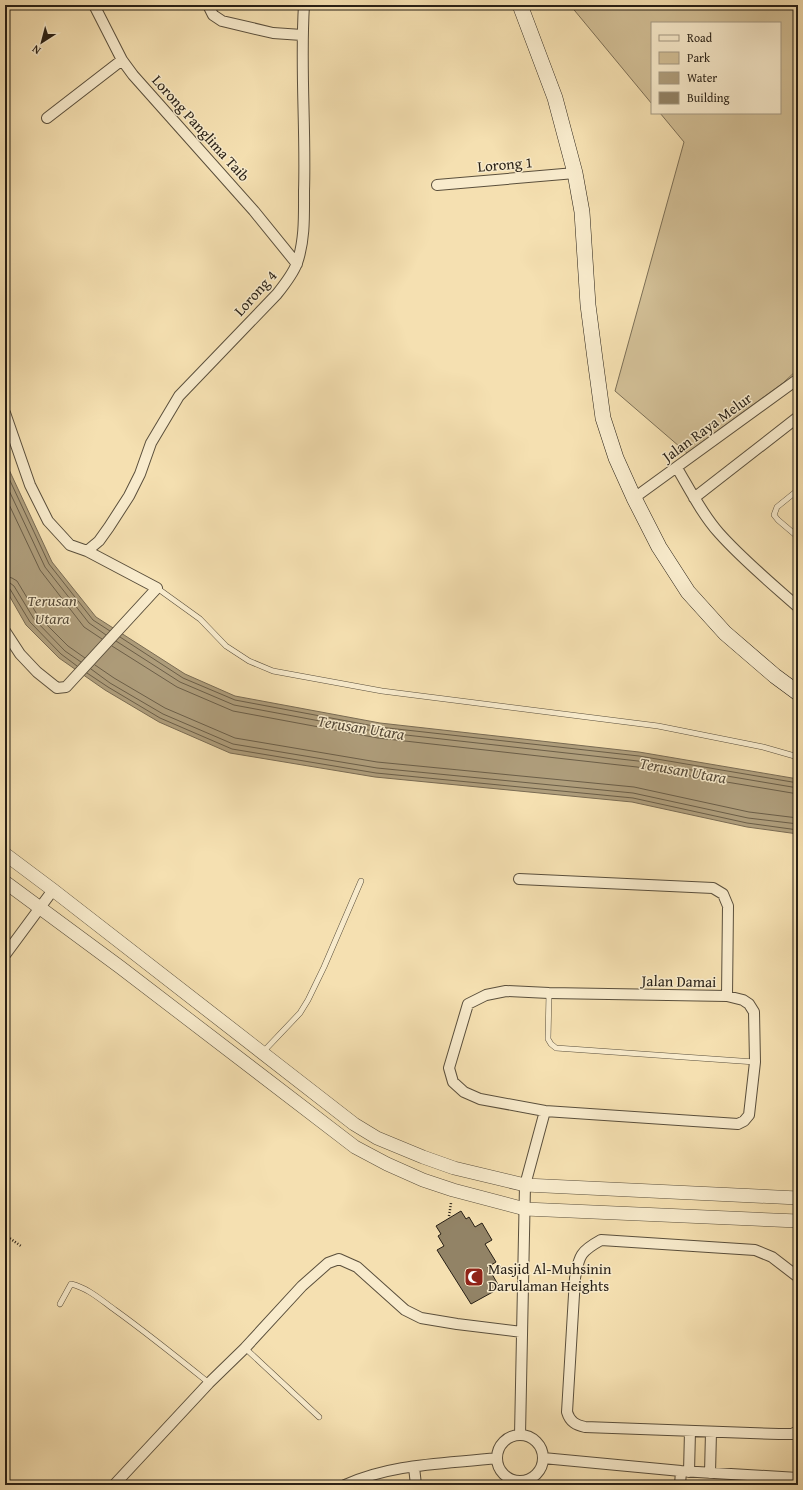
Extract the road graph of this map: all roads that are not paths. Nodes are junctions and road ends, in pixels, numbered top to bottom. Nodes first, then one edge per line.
1 (94, 5) edge
2 (208, 5) edge
3 (304, 5) edge
4 (520, 5) edge
5 (302, 35) junction
6 (122, 60) junction
7 (47, 118) dead end
8 (575, 172) junction
9 (437, 185) dead end
10 (297, 264) junction
11 (797, 382) edge
12 (5, 413) edge
13 (798, 417) edge
14 (677, 468) junction
15 (798, 490) edge
16 (634, 498) junction
17 (694, 498) junction
18 (798, 537) edge
19 (88, 551) junction
20 (154, 591) junction
21 (798, 607) edge
22 (5, 631) edge
23 (798, 693) edge
24 (798, 757) edge
25 (5, 854) edge
26 (518, 879) dead end
27 (361, 881) dead end
28 (5, 882) edge
29 (53, 890) junction
30 (40, 908) junction
31 (5, 955) edge
32 (548, 993) junction
33 (726, 996) junction
34 (263, 1053) junction
35 (755, 1062) junction
36 (545, 1111) junction
37 (525, 1185) junction
38 (798, 1198) edge
39 (524, 1209) junction
40 (798, 1221) edge
41 (798, 1277) edge
42 (60, 1304) dead end
43 (522, 1332) junction
44 (245, 1348) junction
45 (209, 1382) junction
46 (319, 1417) dead end
47 (690, 1431) junction
48 (798, 1431) edge
49 (711, 1432) junction
50 (520, 1435) junction
51 (497, 1458) junction
52 (543, 1458) junction
53 (414, 1467) junction
54 (685, 1472) junction
55 (710, 1473) junction
56 (798, 1478) edge
57 (518, 1483) edge
58 (114, 1485) edge
59 (346, 1485) edge
60 (416, 1485) edge
61 (680, 1485) edge

1 - 6 street, Lorong Panglima Taib
2 - 5 street
3 - 5 street, Lorong 4
4 - 8 main road
5 - 10 street, Lorong 4
6 - 7 street
6 - 10 street, Lorong Panglima Taib
8 - 9 street, Lorong 1
8 - 16 main road
10 - 19 street, Lorong 4
11 - 14 street, Jalan Raya Melur
12 - 19 street
13 - 17 street
14 - 16 street, Jalan Raya Melur
14 - 17 street
15 - 18 lane
16 - 23 main road
17 - 21 street
19 - 20 street
20 - 22 street
20 - 24 lane
25 - 29 street
26 - 33 street
27 - 34 lane
28 - 30 street
29 - 30 street
29 - 34 street
30 - 31 street
30 - 39 street
32 - 33 street, Jalan Damai
32 - 35 lane
32 - 36 street, Jalan Damai
33 - 35 street, Jalan Damai
34 - 37 street
35 - 36 street, Jalan Damai
36 - 37 street
37 - 38 street
37 - 39 street
39 - 40 street
39 - 43 street
41 - 47 street
42 - 45 lane
43 - 44 street
43 - 50 street
44 - 45 street
44 - 46 lane
45 - 58 street
47 - 49 street
47 - 54 street
48 - 49 street
49 - 55 street
50 - 51 street
50 - 52 street
51 - 53 street
51 - 57 street
52 - 54 street
52 - 57 street
53 - 59 street
53 - 60 street
54 - 55 street
54 - 61 street
55 - 56 street

